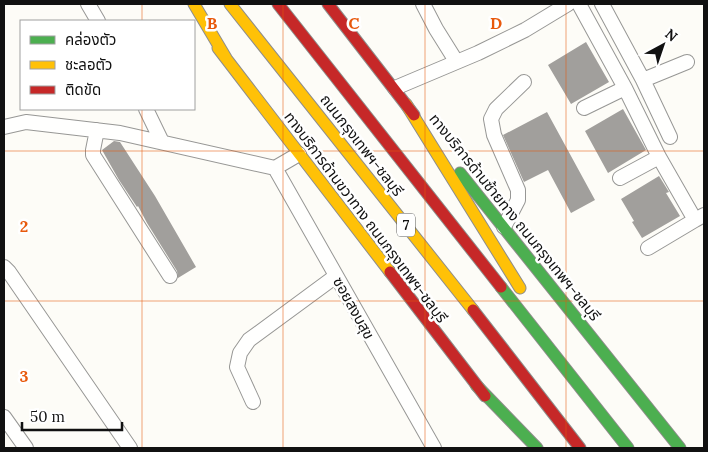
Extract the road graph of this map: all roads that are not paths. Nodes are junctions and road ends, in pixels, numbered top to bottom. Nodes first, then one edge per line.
1 (88, 4) edge
2 (183, 4) edge
3 (194, 4) edge
4 (230, 4) edge
5 (278, 4) edge
6 (328, 4) edge
7 (423, 4) edge
8 (568, 4) edge
9 (579, 4) edge
10 (602, 4) edge
11 (97, 20) edge
12 (226, 58) junction
13 (456, 62) junction
14 (687, 62) dead end
15 (643, 80) junction
16 (524, 82) dead end
17 (395, 88) junction
18 (624, 88) junction
19 (406, 104) junction
20 (584, 108) dead end
21 (146, 110) edge
22 (4, 126) edge
23 (97, 130) junction
24 (670, 137) dead end
25 (162, 142) junction
26 (299, 154) junction
27 (659, 157) junction
28 (275, 168) junction
29 (620, 178) dead end
30 (700, 217) edge
31 (504, 227) junction
32 (648, 248) dead end
33 (4, 267) edge
34 (170, 276) dead end
35 (336, 276) junction
36 (524, 294) dead end
37 (534, 310) dead end
38 (476, 385) junction
39 (582, 389) junction
40 (253, 402) dead end
41 (4, 417) edge
42 (26, 448) edge
43 (130, 448) edge
44 (434, 448) edge
45 (526, 448) edge
46 (537, 448) edge
47 (580, 448) edge
48 (628, 448) edge
49 (680, 448) edge

1 - 11 street
2 - 12 main road, ทางบริการด้านขวาทาง ถนนกรุงเทพฯ-ชลบุรี
3 - 12 main road
4 - 47 main road, ถนนกรุงเทพฯ-ชลบุรี / 7
5 - 39 main road, ถนนกรุงเทพฯ-ชลบุรี / 7
6 - 17 main road, ทางบริการด้านซ้ายทาง ถนนกรุงเทพฯ-ชลบุรี
7 - 13 street
8 - 13 street
9 - 18 street
10 - 15 street
12 - 26 main road, ทางบริการด้านขวาทาง ถนนกรุงเทพฯ-ชลบุรี
13 - 17 street
14 - 15 street
15 - 24 street
16 - 31 street
17 - 19 main road, ทางบริการด้านซ้ายทาง ถนนกรุงเทพฯ-ชลบุรี
18 - 20 street
18 - 27 street
19 - 31 main road, ทางบริการด้านซ้ายทาง ถนนกรุงเทพฯ-ชลบุรี
19 - 36 main road
21 - 25 street
22 - 23 street
23 - 25 street
23 - 34 street
25 - 28 street
26 - 28 street
26 - 38 main road, ทางบริการด้านขวาทาง ถนนกรุงเทพฯ-ชลบุรี
27 - 29 street
27 - 30 street
28 - 35 street, ซอยสงบสุข
30 - 32 street
31 - 49 main road, ทางบริการด้านซ้ายทาง ถนนกรุงเทพฯ-ชลบุรี
33 - 43 street
35 - 40 street
35 - 44 street, ซอยสงบสุข
37 - 39 main road
38 - 45 main road, ทางบริการด้านขวาทาง ถนนกรุงเทพฯ-ชลบุรี
38 - 46 main road
39 - 48 main road, ถนนกรุงเทพฯ-ชลบุรี / 7
41 - 42 street

